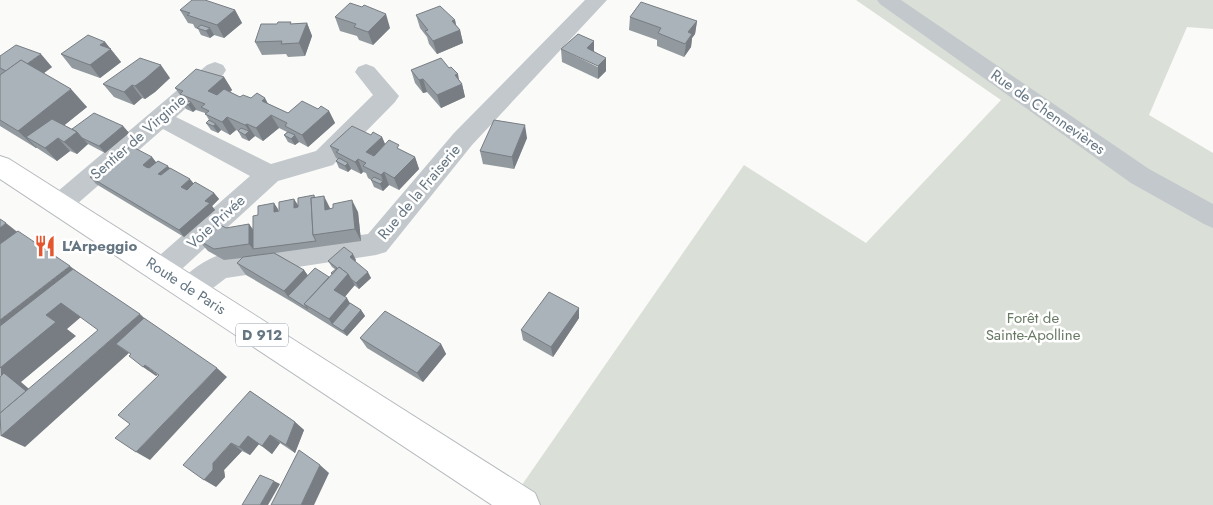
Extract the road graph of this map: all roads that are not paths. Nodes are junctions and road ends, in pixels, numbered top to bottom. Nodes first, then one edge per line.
1 (597, 0) edge
2 (888, 0) edge
3 (216, 70) dead end
4 (366, 72) dead end
5 (172, 124) dead end
6 (0, 166) edge
7 (269, 174) junction
8 (60, 204) junction
9 (1213, 216) edge
10 (162, 270) junction
11 (190, 289) junction
12 (523, 505) edge

1 - 11 street, Rue de la Fraiserie
2 - 9 street, Rue de Chennevières
3 - 8 street, Sentier de Virginie
4 - 7 street, Voie Privée
5 - 7 street
6 - 8 main road, Route de Paris / D 912
7 - 10 street, Voie Privée
8 - 10 main road, Route de Paris / D 912
10 - 11 main road, Route de Paris / D 912
11 - 12 main road, Route de Paris / D 912

